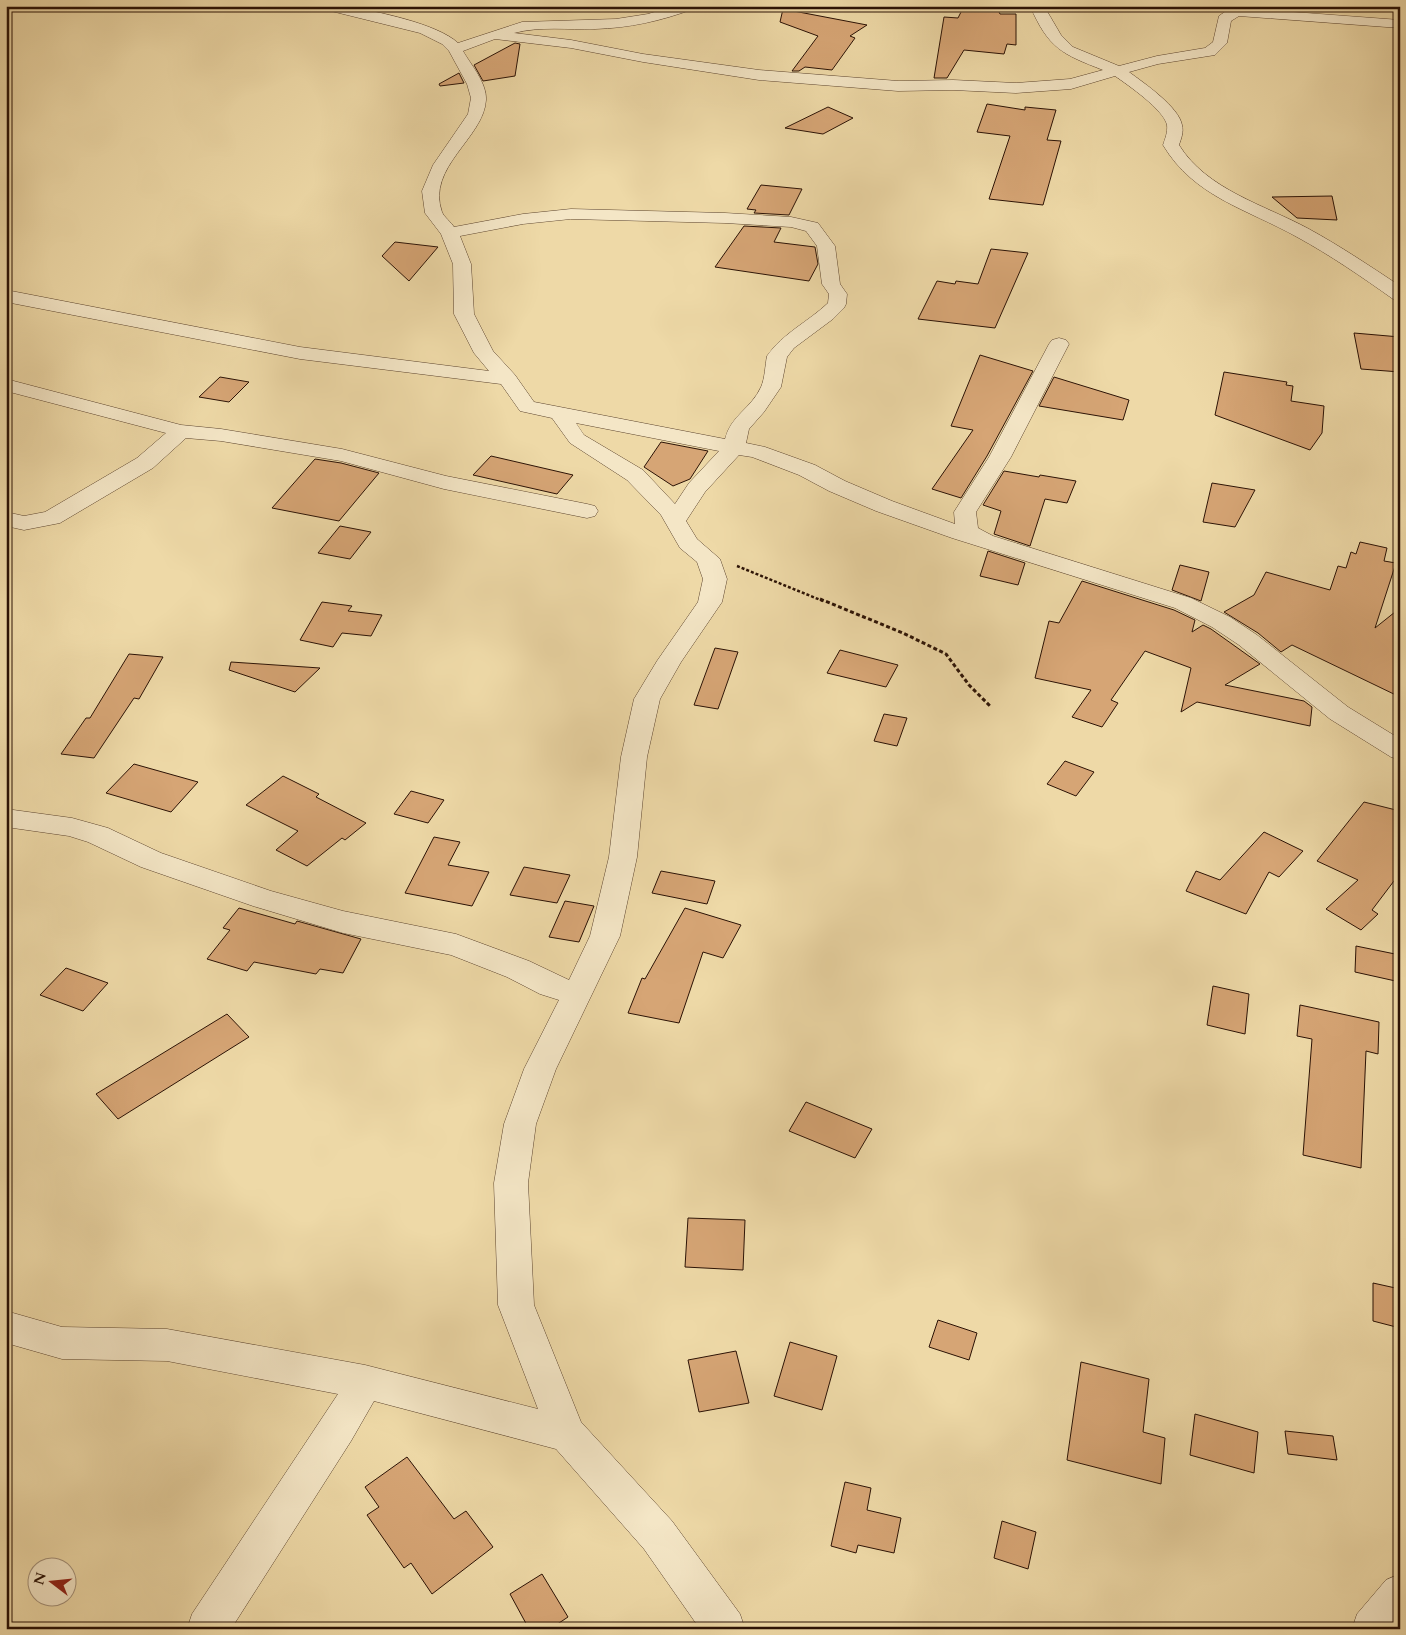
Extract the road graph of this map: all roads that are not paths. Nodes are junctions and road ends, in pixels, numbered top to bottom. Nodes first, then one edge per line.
1 (328, 6) edge
2 (688, 6) edge
3 (1037, 6) edge
4 (1400, 24) edge
5 (496, 35) junction
6 (455, 50) junction
7 (1118, 71) junction
8 (450, 233) junction
9 (1400, 295) edge
10 (6, 296) edge
11 (1059, 344) dead end
12 (508, 379) junction
13 (6, 385) edge
14 (558, 412) junction
15 (181, 431) junction
16 (734, 448) junction
17 (587, 510) dead end
18 (675, 521) junction
19 (9, 524) edge
20 (992, 542) junction
21 (1400, 751) edge
22 (6, 818) edge
23 (578, 994) junction
24 (6, 1327) edge
25 (365, 1382) junction
26 (567, 1434) junction
27 (1400, 1594) edge
28 (207, 1629) edge
29 (725, 1629) edge
30 (1372, 1629) edge

1 - 6 street
2 - 5 street
3 - 7 street
4 - 7 street
5 - 6 street
5 - 7 street
6 - 8 street
7 - 9 street
8 - 12 street
8 - 16 street
10 - 12 street
11 - 20 street
12 - 14 street
13 - 15 street
14 - 16 street
14 - 18 street
15 - 17 street
15 - 19 street
16 - 18 street
16 - 20 street
18 - 23 street
20 - 21 street
22 - 23 street
23 - 26 street
24 - 25 street
25 - 26 street
25 - 28 street
26 - 29 street
27 - 30 street

